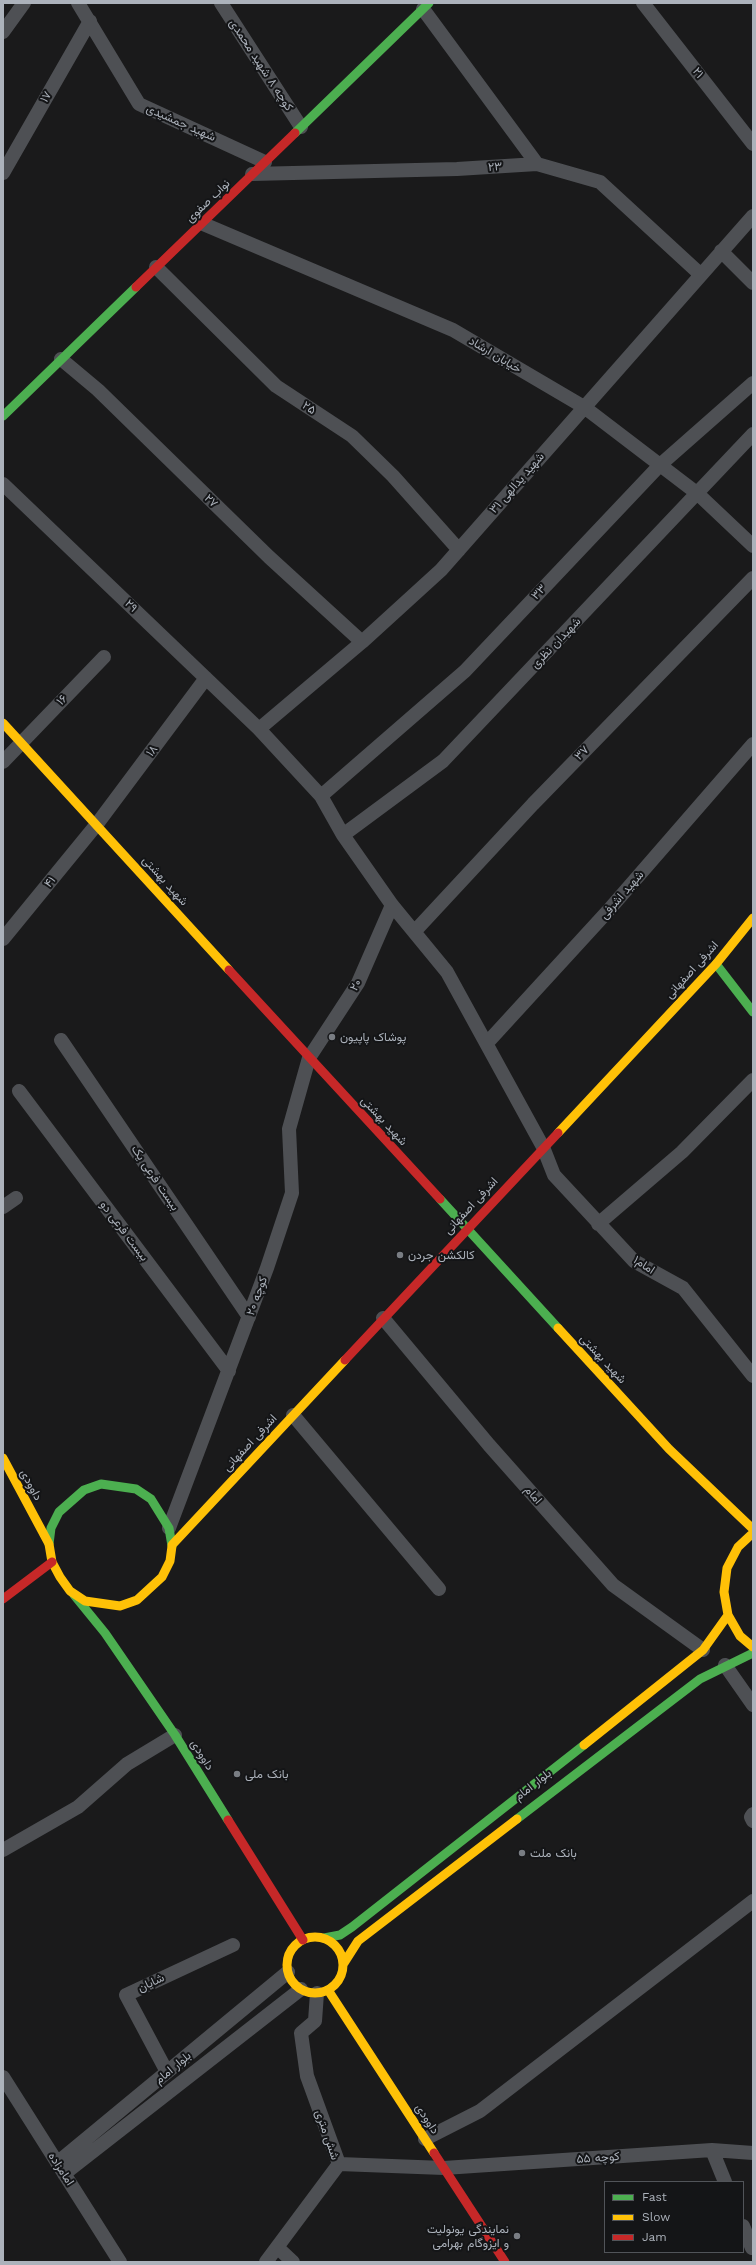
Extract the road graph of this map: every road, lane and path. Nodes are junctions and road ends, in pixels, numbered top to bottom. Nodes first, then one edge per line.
1 (24, 3) edge
2 (78, 3) edge
3 (221, 3) edge
4 (643, 3) edge
5 (426, 6) edge
6 (90, 22) junction
7 (3, 32) edge
8 (301, 127) junction
9 (753, 144) edge
10 (265, 162) junction
11 (537, 164) junction
12 (3, 173) edge
13 (252, 174) junction
14 (753, 216) edge
15 (201, 223) junction
16 (721, 251) junction
17 (156, 267) junction
18 (700, 274) junction
19 (753, 283) edge
20 (61, 359) junction
21 (753, 383) edge
22 (584, 407) junction
23 (3, 416) edge
24 (753, 434) edge
25 (660, 465) junction
26 (3, 484) edge
27 (698, 494) junction
28 (753, 546) edge
29 (459, 550) junction
30 (753, 578) edge
31 (362, 642) junction
32 (104, 657) dead end
33 (206, 678) junction
34 (3, 723) edge
35 (259, 729) junction
36 (21, 742) junction
37 (753, 744) edge
38 (3, 762) edge
39 (321, 796) junction
40 (97, 824) junction
41 (343, 835) junction
42 (392, 905) junction
43 (753, 918) edge
44 (415, 931) junction
45 (3, 939) edge
46 (716, 964) junction
47 (753, 1012) edge
48 (61, 1040) dead end
49 (487, 1043) junction
50 (309, 1058) junction
51 (753, 1080) edge
52 (19, 1091) dead end
53 (543, 1147) junction
54 (16, 1198) dead end
55 (3, 1207) edge
56 (598, 1224) junction
57 (466, 1228) junction
58 (249, 1316) junction
59 (383, 1318) junction
60 (229, 1371) junction
61 (753, 1376) edge
62 (293, 1415) junction
63 (3, 1458) edge
64 (9, 1481) edge
65 (169, 1528) junction
66 (753, 1528) edge
67 (753, 1533) edge
68 (49, 1544) junction
69 (172, 1545) junction
70 (52, 1562) junction
71 (439, 1589) dead end
72 (70, 1591) junction
73 (3, 1599) edge
74 (728, 1615) junction
75 (753, 1647) edge
76 (703, 1650) junction
77 (753, 1653) edge
78 (725, 1665) junction
79 (753, 1705) edge
80 (175, 1734) junction
81 (753, 1814) edge
82 (753, 1821) edge
83 (3, 1850) edge
84 (753, 1900) edge
85 (324, 1938) junction
86 (303, 1940) junction
87 (233, 1945) dead end
88 (344, 1963) junction
89 (288, 1972) junction
90 (301, 1989) junction
91 (322, 1991) junction
92 (167, 2072) junction
93 (3, 2077) edge
94 (425, 2139) junction
95 (712, 2150) junction
96 (753, 2153) edge
97 (339, 2164) junction
98 (61, 2168) junction
99 (444, 2168) junction
100 (725, 2181) edge
101 (744, 2228) edge
102 (277, 2247) junction
103 (752, 2248) edge
104 (120, 2262) edge
105 (266, 2262) edge
106 (294, 2262) edge
107 (505, 2262) edge

1 - 7 street
2 - 6 street, شهید جمشیدی
3 - 8 street, کوچه ۸ شهید محمدی
4 - 9 street, ۲۱
5 - 8 main road, نواب صفوی
5 - 11 street
6 - 10 street, شهید جمشیدی
6 - 12 street, ۱۷
8 - 10 main road, نواب صفوی
10 - 13 main road, نواب صفوی
11 - 13 street, ۲۳
11 - 18 street, ۲۳
13 - 15 main road, نواب صفوی
14 - 16 street, ۳۱ شهید یدالهی
15 - 17 main road, نواب صفوی
15 - 22 street, خیابان ارشاد
16 - 18 street, ۳۱ شهید یدالهی
16 - 19 street
17 - 20 main road, نواب صفوی
17 - 29 street, ۲۵
18 - 22 street, ۳۱ شهید یدالهی
20 - 23 main road, نواب صفوی
20 - 31 street, ۲۷
21 - 25 street, ۳۳
22 - 25 street, خیابان ارشاد
22 - 29 street, ۳۱ شهید یدالهی
24 - 27 street, شهیدان نظری
25 - 27 street, خیابان ارشاد
25 - 39 street, ۳۳
26 - 33 street, ۲۹
27 - 28 street, خیابان ارشاد
27 - 41 street, شهیدان نظری
29 - 31 street, ۳۱ شهید یدالهی
30 - 44 street, ۳۷
31 - 35 street, ۳۱ شهید یدالهی
32 - 36 street, ۱۶
33 - 35 street, ۲۹
33 - 40 street, ۱۸
34 - 36 main road, شهید بهشتی
35 - 39 street, ۲۹
36 - 38 street, ۱۶
36 - 40 main road, شهید بهشتی
37 - 49 street, شهید اشرفی
39 - 41 street, ۲۹
40 - 45 street, ۴۱
40 - 50 main road, شهید بهشتی
41 - 42 street, ۲۹
42 - 44 street, ۲۹
42 - 50 street, ۲۰
43 - 46 main road, اشرفی اصفهانی
44 - 49 street, امام۱
46 - 47 main road
46 - 53 main road, اشرفی اصفهانی
48 - 58 street, بیست فرعی یک
49 - 53 street, امام۱
50 - 57 main road, شهید بهشتی
50 - 58 street, کوچه ۲۰
51 - 56 street
52 - 60 street, بیست فرعی دو
53 - 56 street, امام۱
53 - 57 main road, اشرفی اصفهانی
54 - 55 street
56 - 61 street, امام۱
57 - 59 main road, اشرفی اصفهانی
57 - 66 main road, شهید بهشتی
58 - 60 street, کوچه ۲۰
59 - 62 main road, اشرفی اصفهانی
59 - 76 street, امام
60 - 65 street, کوچه ۲۰
62 - 69 main road, اشرفی اصفهانی
62 - 71 street
63 - 64 main road, داوودی
64 - 68 main road, داوودی
65 - 68 main road
65 - 69 main road
67 - 74 main road
68 - 70 main road
69 - 72 main road
70 - 72 main road
70 - 73 main road
72 - 80 main road, داوودی
74 - 75 main road
74 - 76 main road, بلوار امام
76 - 85 main road, بلوار امام
77 - 78 main road, بلوار امام
78 - 79 street
78 - 88 main road, بلوار امام
80 - 83 street
80 - 86 main road, داوودی
81 - 82 street
84 - 94 street
85 - 86 main road
85 - 88 main road
86 - 89 main road
87 - 92 street, شایان
88 - 91 main road
89 - 90 main road
89 - 92 street, بلوار امام
90 - 91 main road
90 - 98 street
91 - 94 main road, داوودی
91 - 97 street, شش متری
92 - 98 street, بلوار امام
93 - 98 street, امامزاده
94 - 99 main road, داوودی
95 - 96 street, کوچه ۵۵
95 - 99 street, کوچه ۵۵
95 - 100 street
97 - 99 street, کوچه ۵۵
97 - 102 street, شش متری
98 - 104 street, امامزاده
99 - 107 main road, داوودی
101 - 103 street
102 - 105 street, شش متری
102 - 106 street

